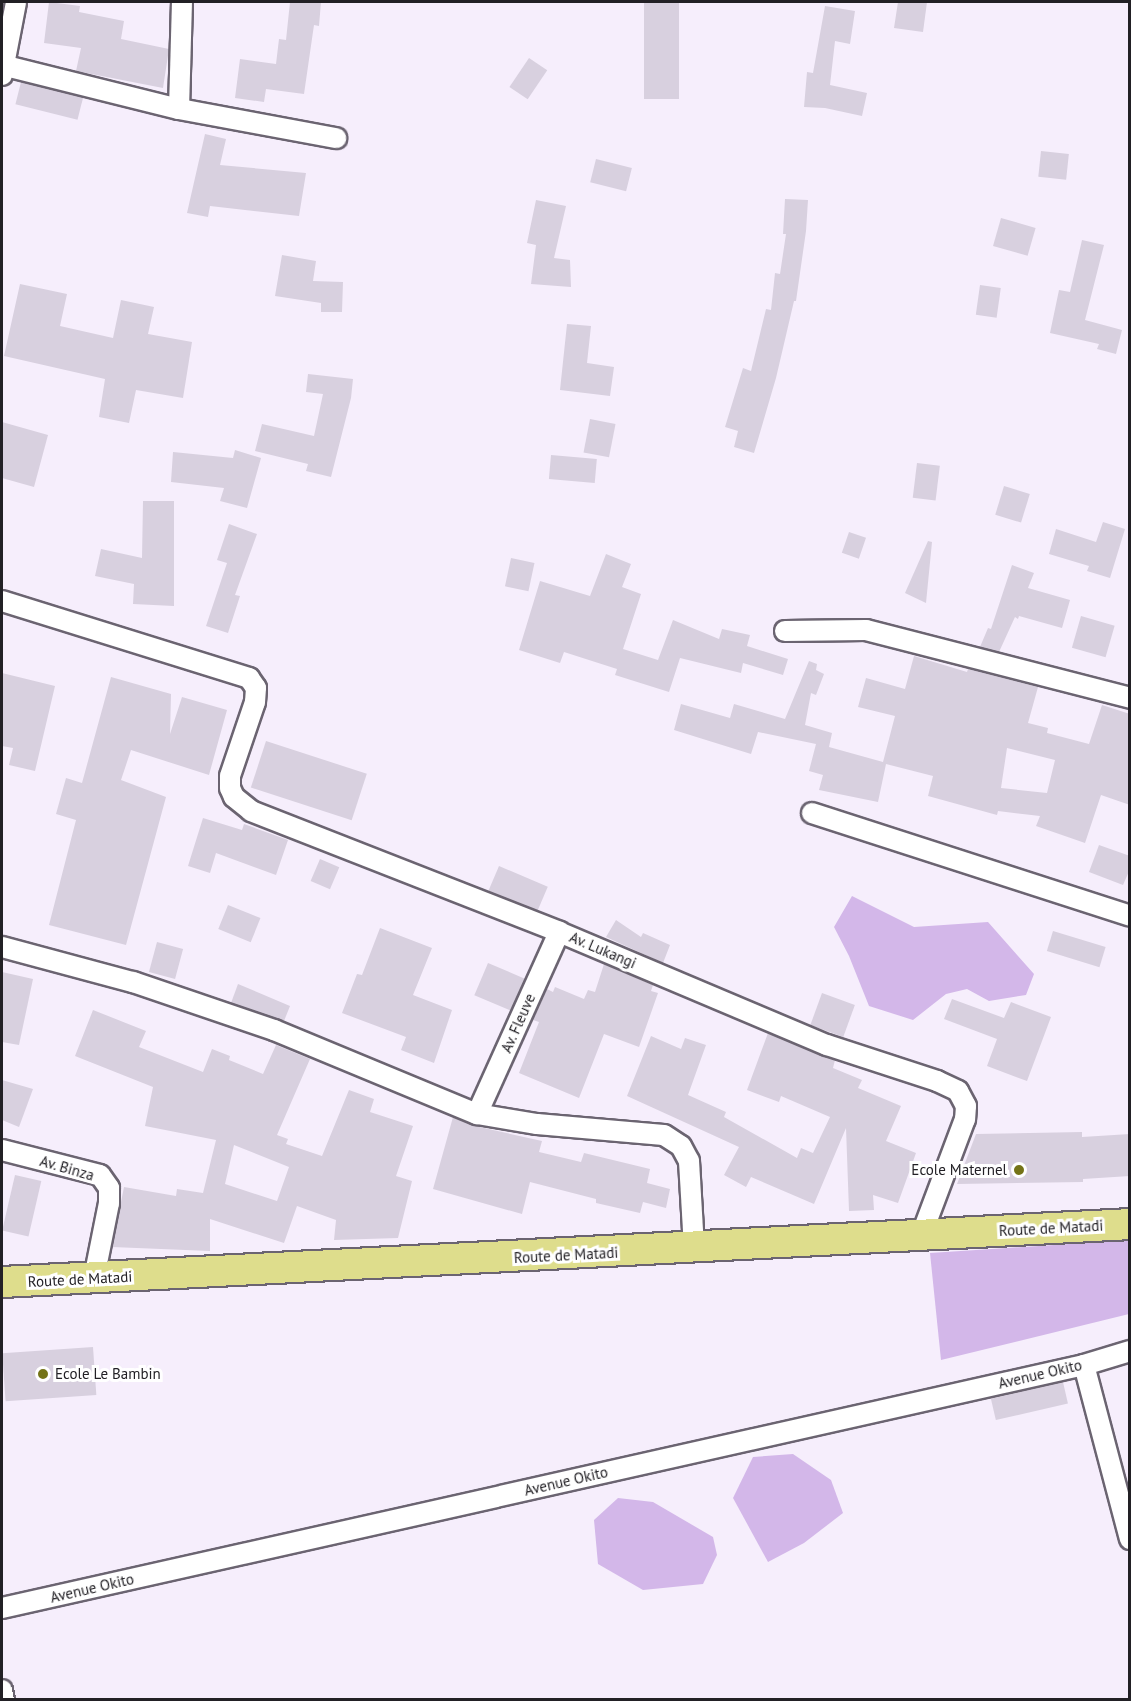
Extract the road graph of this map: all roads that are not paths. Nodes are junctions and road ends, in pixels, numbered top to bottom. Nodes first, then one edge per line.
1 (16, 2) edge
2 (183, 2) edge
3 (2, 69) edge
4 (179, 109) junction
5 (336, 138) dead end
6 (2, 601) edge
7 (785, 631) dead end
8 (1130, 698) edge
9 (812, 813) dead end
10 (1130, 916) edge
11 (559, 932) junction
12 (2, 947) edge
13 (477, 1114) junction
14 (2, 1150) edge
15 (1130, 1224) edge
16 (921, 1236) junction
17 (694, 1248) junction
18 (94, 1278) junction
19 (2, 1282) edge
20 (1130, 1351) edge
21 (1084, 1365) junction
22 (1130, 1539) edge
23 (2, 1608) edge
24 (2, 1690) edge
25 (4, 1700) edge

1 - 3 street
2 - 4 street
3 - 4 street
4 - 5 street
6 - 11 street, Av. Lukangi
7 - 8 street
9 - 10 street
11 - 13 street, Av. Fleuve
11 - 16 street, Av. Lukangi
12 - 13 street
13 - 17 street
14 - 18 street, Av. Binza
15 - 16 main road, Route de Matadi
16 - 17 main road, Route de Matadi
17 - 18 main road, Route de Matadi
18 - 19 main road, Route de Matadi
20 - 21 street, Avenue Okito
21 - 22 street
21 - 23 street, Avenue Okito
24 - 25 street

